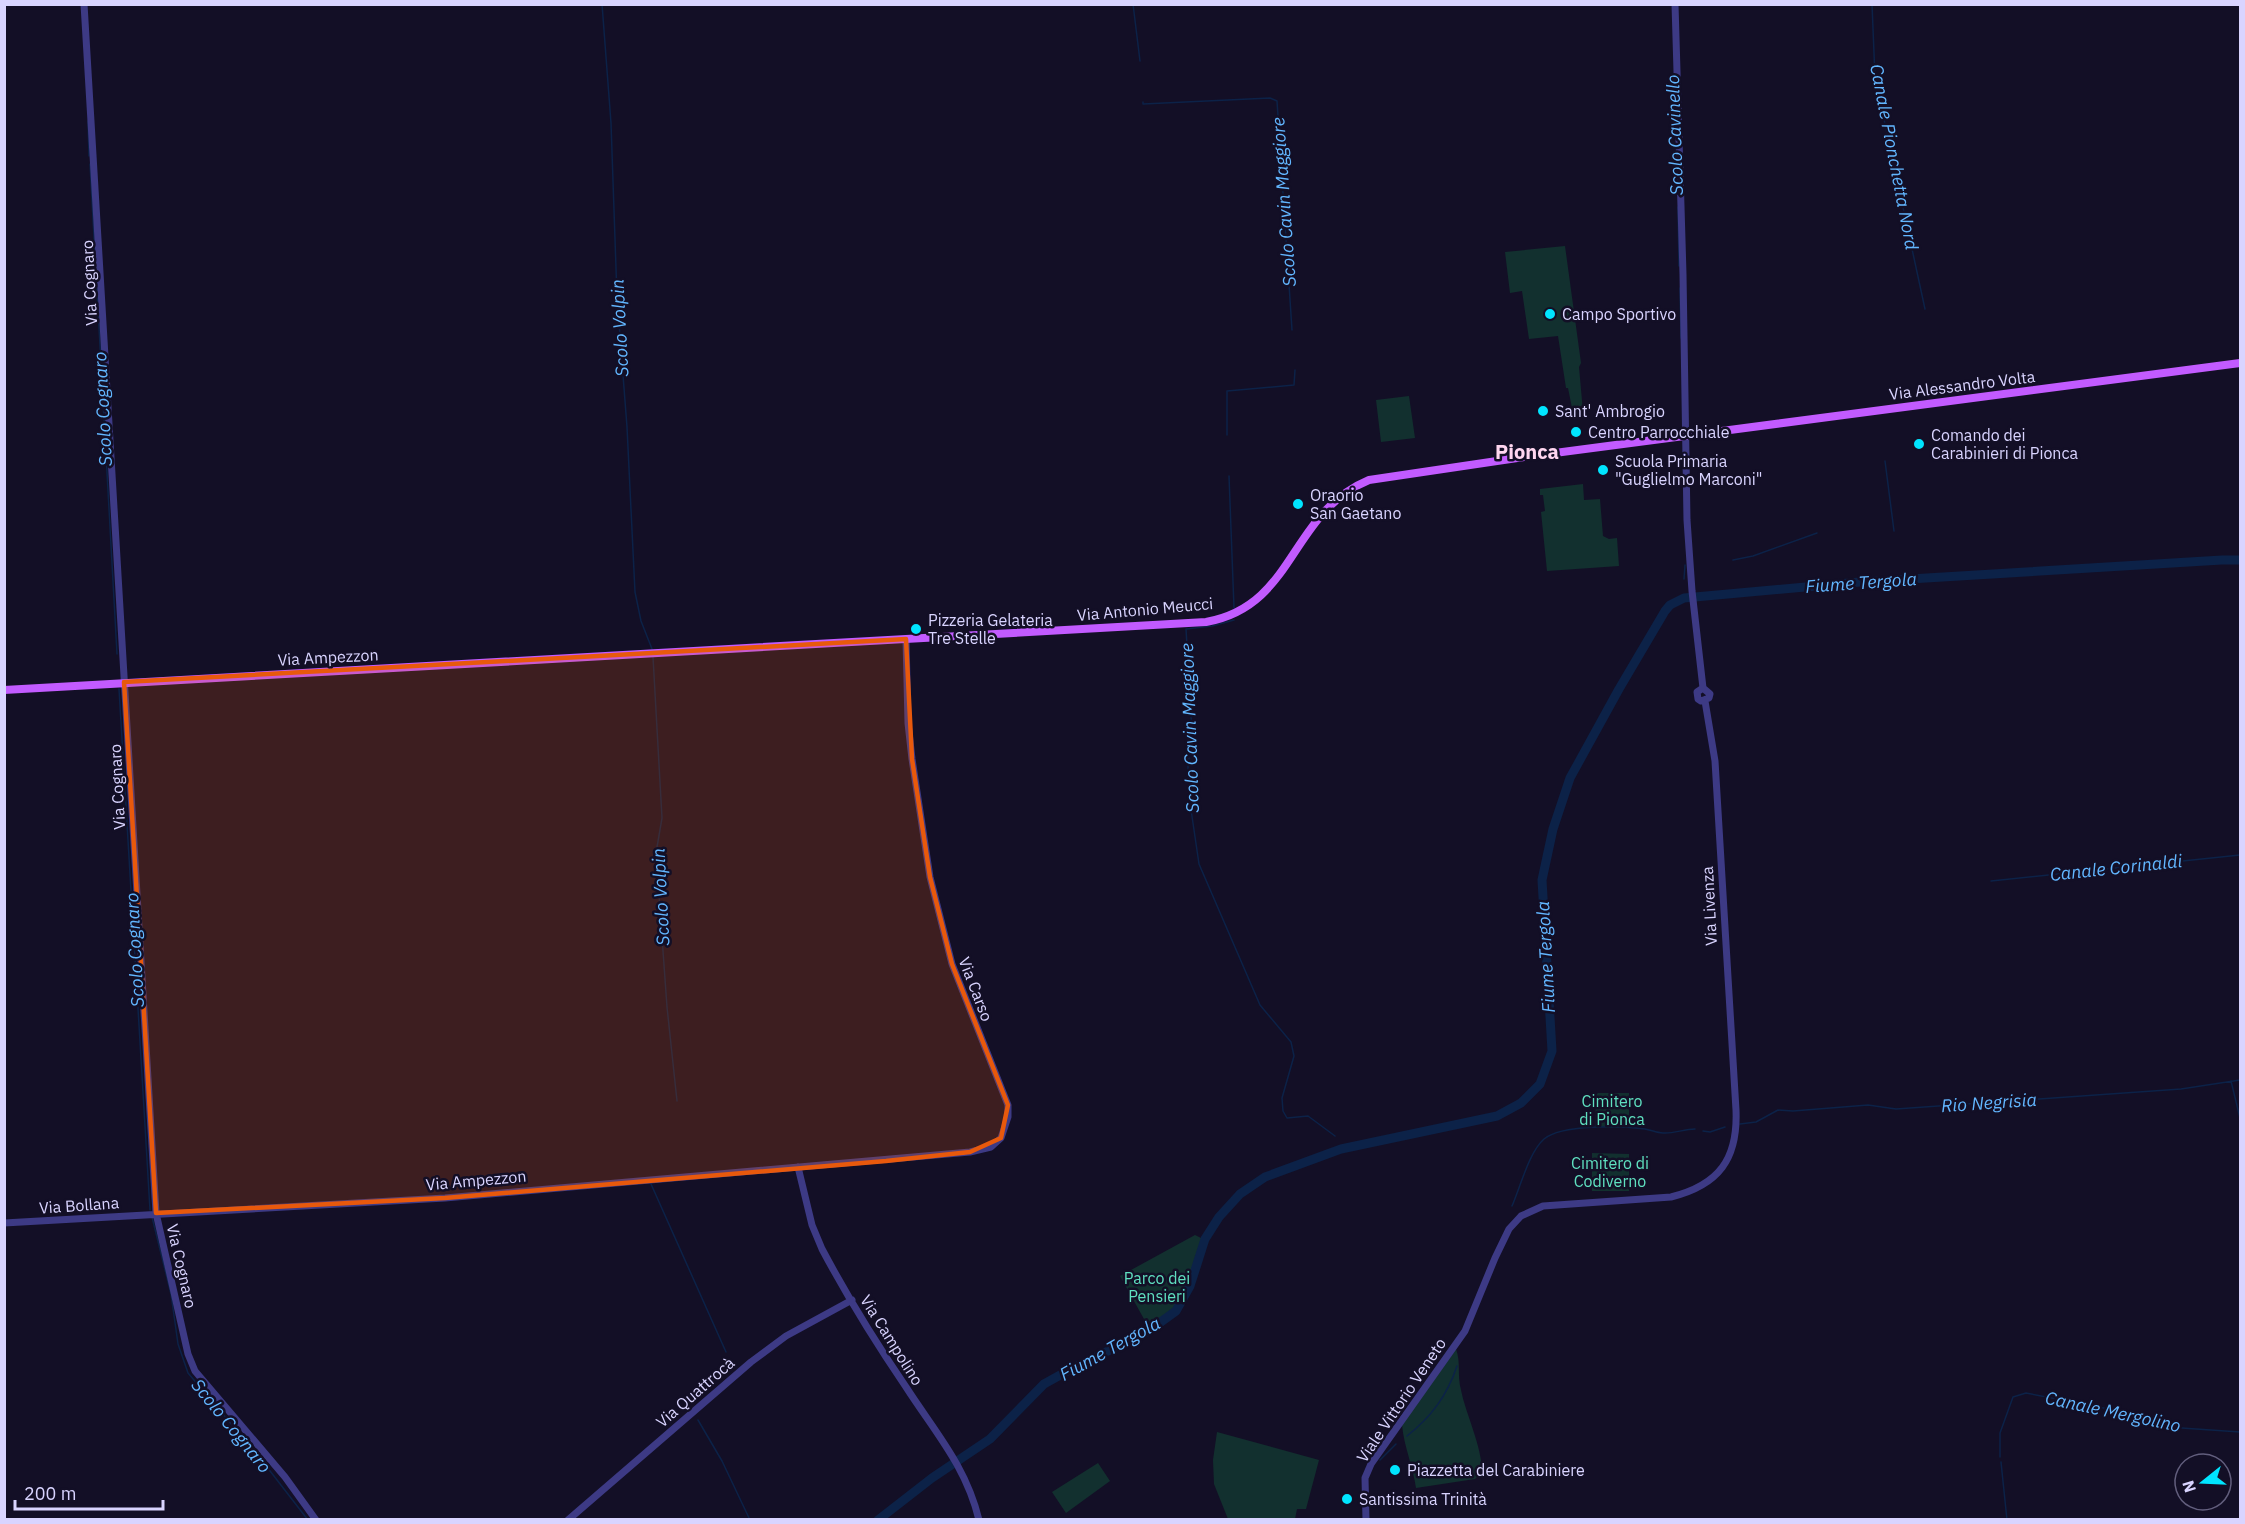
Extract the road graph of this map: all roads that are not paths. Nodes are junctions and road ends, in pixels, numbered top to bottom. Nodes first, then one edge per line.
1 (84, 4) edge
2 (1676, 4) edge
3 (2241, 363) edge
4 (1686, 435) junction
5 (906, 639) junction
6 (652, 653) joint
7 (124, 682) junction
8 (4, 690) edge
9 (798, 1167) junction
10 (156, 1213) junction
11 (4, 1223) edge
12 (852, 1300) junction
13 (1465, 1331) joint
14 (316, 1520) edge
15 (568, 1520) edge
16 (979, 1520) edge
17 (1366, 1520) edge

1 - 7 street, Via Cognaro
2 - 4 street, Via Livenza
3 - 4 main road, Via Alessandro Volta
4 - 5 main road, Via Antonio Meucci
4 - 13 street, Via Livenza
5 - 6 main road, Via Antonio Meucci
5 - 9 street, Via Carso
6 - 7 main road, Via Ampezzon
7 - 8 main road, Via Ampezzon
7 - 10 street, Via Cognaro
9 - 10 street, Via Ampezzon
9 - 12 street, Via Campolino
10 - 11 street, Via Bollana
10 - 14 street, Via Cognaro
12 - 15 street, Via Quattrocà
12 - 16 street, Via Campolino
13 - 17 street, Viale Vittorio Veneto

